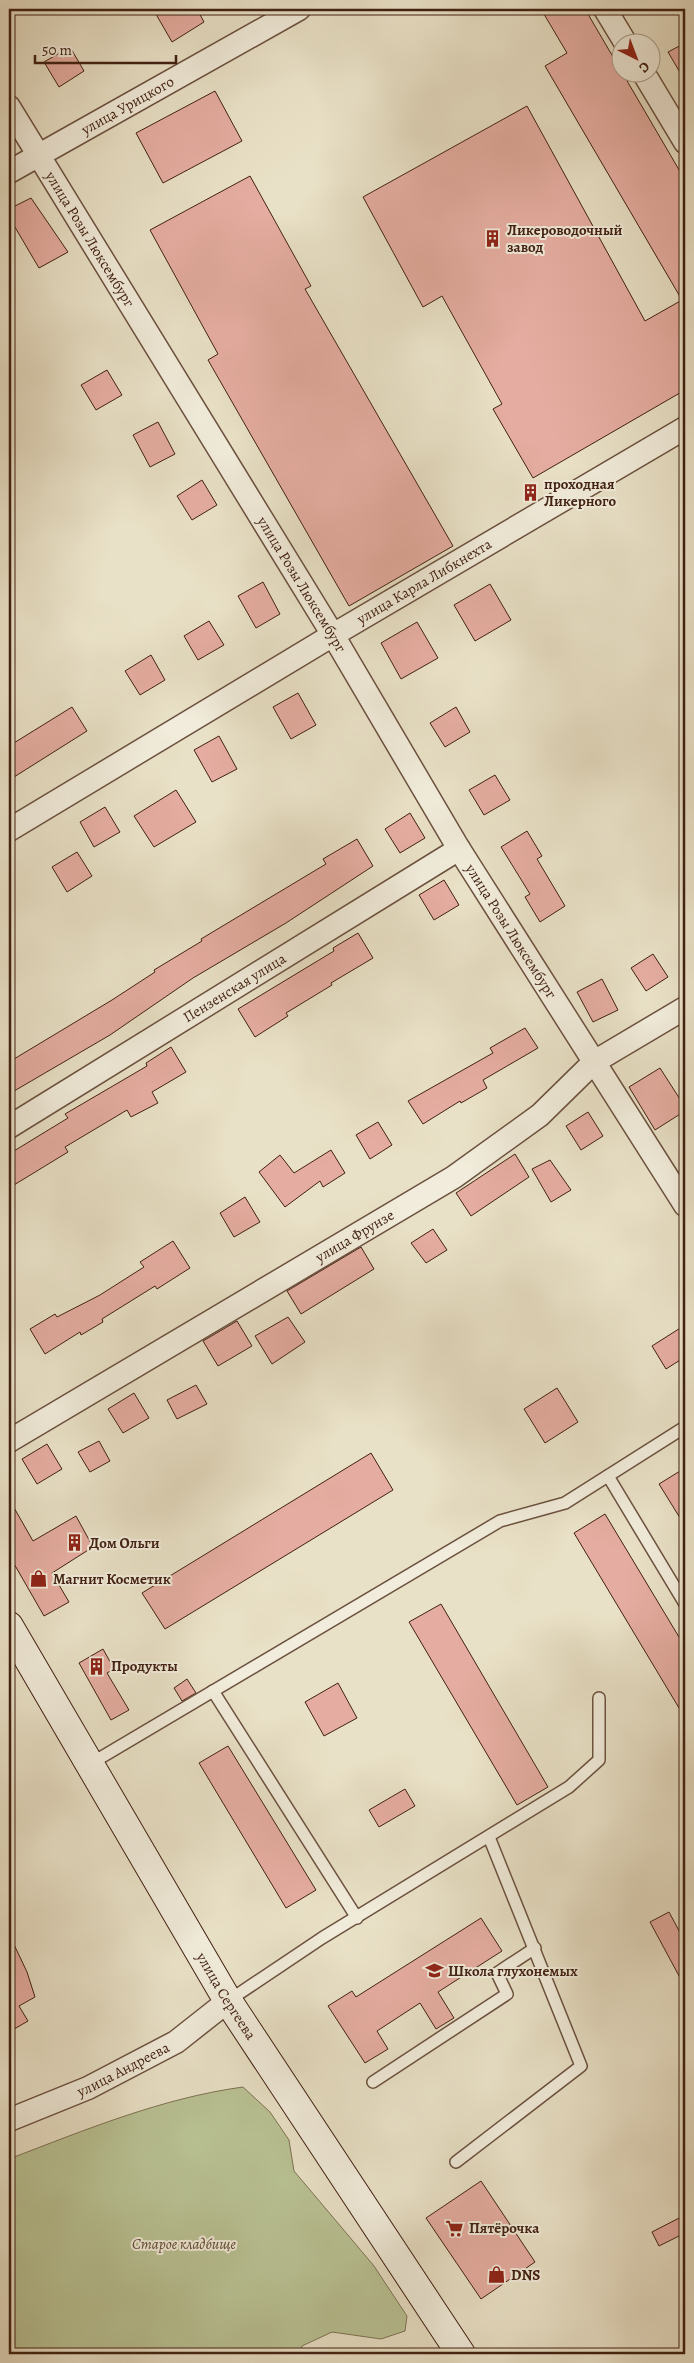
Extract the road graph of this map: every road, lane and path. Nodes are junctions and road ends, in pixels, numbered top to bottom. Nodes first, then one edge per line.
1 (299, 9) edge
2 (605, 9) edge
3 (619, 32) edge
4 (649, 82) edge
5 (9, 107) edge
6 (685, 142) edge
7 (38, 156) junction
8 (9, 172) edge
9 (685, 428) edge
10 (333, 635) junction
11 (9, 830) edge
12 (459, 849) junction
13 (685, 1008) edge
14 (594, 1062) junction
15 (9, 1127) edge
16 (685, 1205) edge
17 (685, 1427) edge
18 (9, 1441) edge
19 (608, 1476) junction
20 (685, 1604) edge
21 (9, 1626) edge
22 (213, 1691) junction
23 (599, 1698) dead end
24 (90, 1764) junction
25 (489, 1837) junction
26 (356, 1918) junction
27 (535, 1948) junction
28 (228, 2001) junction
29 (373, 2082) dead end
30 (9, 2120) edge
31 (456, 2162) dead end
32 (461, 2354) edge

1 - 7 street, улица Урицкого
2 - 3 street
4 - 6 street
5 - 7 street, улица Розы Люксембург
7 - 8 street, улица Урицкого
7 - 10 street, улица Розы Люксембург
9 - 10 street, улица Карла Либкнехта
10 - 11 street, улица Карла Либкнехта
10 - 12 street, улица Розы Люксембург
12 - 14 street, улица Розы Люксембург
12 - 15 street, Пензенская улица
13 - 14 street, улица Фрунзе
14 - 16 street, улица Розы Люксембург
14 - 18 street, улица Фрунзе
17 - 19 lane
19 - 20 lane
19 - 22 lane
21 - 24 main road, улица Сергеева
22 - 24 lane
22 - 26 lane
23 - 25 lane
24 - 28 main road, улица Сергеева
25 - 26 lane
25 - 27 lane
26 - 28 lane
27 - 29 lane
27 - 31 lane
28 - 30 street, улица Андреева
28 - 32 main road, улица Сергеева

